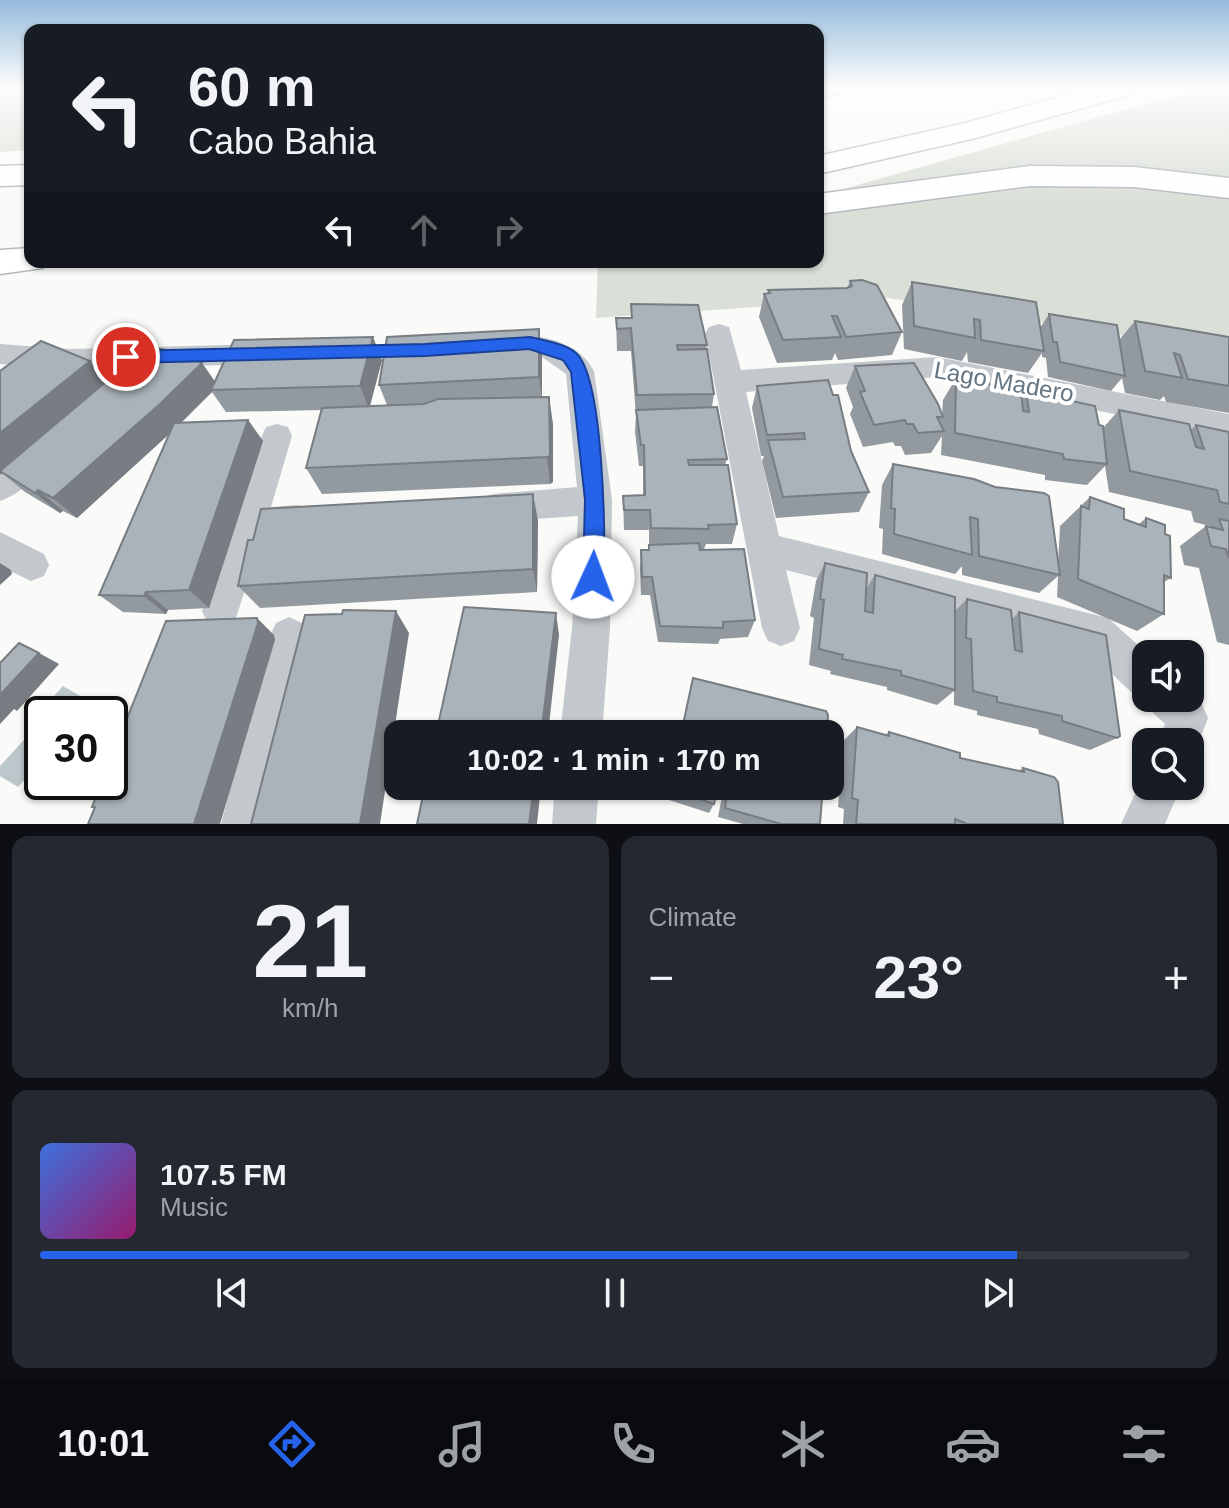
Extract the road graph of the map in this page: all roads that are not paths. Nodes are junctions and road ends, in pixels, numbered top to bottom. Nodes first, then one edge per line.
1 (986, 126) edge
2 (824, 164) edge
3 (24, 175) edge
4 (0, 176) edge
5 (1229, 188) edge
6 (824, 203) edge
7 (24, 260) edge
8 (0, 262) edge
9 (719, 334) dead end
10 (470, 347) edge
11 (298, 353) edge
12 (0, 354) edge
13 (155, 356) junction
14 (729, 382) junction
15 (119, 386) edge
16 (1229, 426) edge
17 (277, 436) dead end
18 (60, 437) edge
19 (0, 487) edge
20 (595, 500) junction
21 (462, 510) edge
22 (324, 518) edge
23 (247, 523) junction
24 (0, 548) edge
25 (764, 548) junction
26 (31, 565) dead end
27 (221, 611) dead end
28 (781, 628) dead end
29 (289, 636) dead end
30 (1132, 666) edge
31 (582, 720) edge
32 (576, 800) edge
33 (1153, 800) edge
34 (243, 824) edge
35 (574, 824) edge
36 (1143, 824) edge

1 - 2 highway
3 - 4 highway
5 - 6 highway
7 - 8 highway
9 - 14 street
10 - 20 street
11 - 13 street
12 - 13 street
13 - 15 street
14 - 16 street, Lago Madero
14 - 25 street
17 - 23 street
18 - 19 street
20 - 21 street
20 - 31 street
22 - 23 street
23 - 27 street
24 - 26 street
25 - 28 street
25 - 30 street
29 - 34 street
32 - 35 street
33 - 36 street

